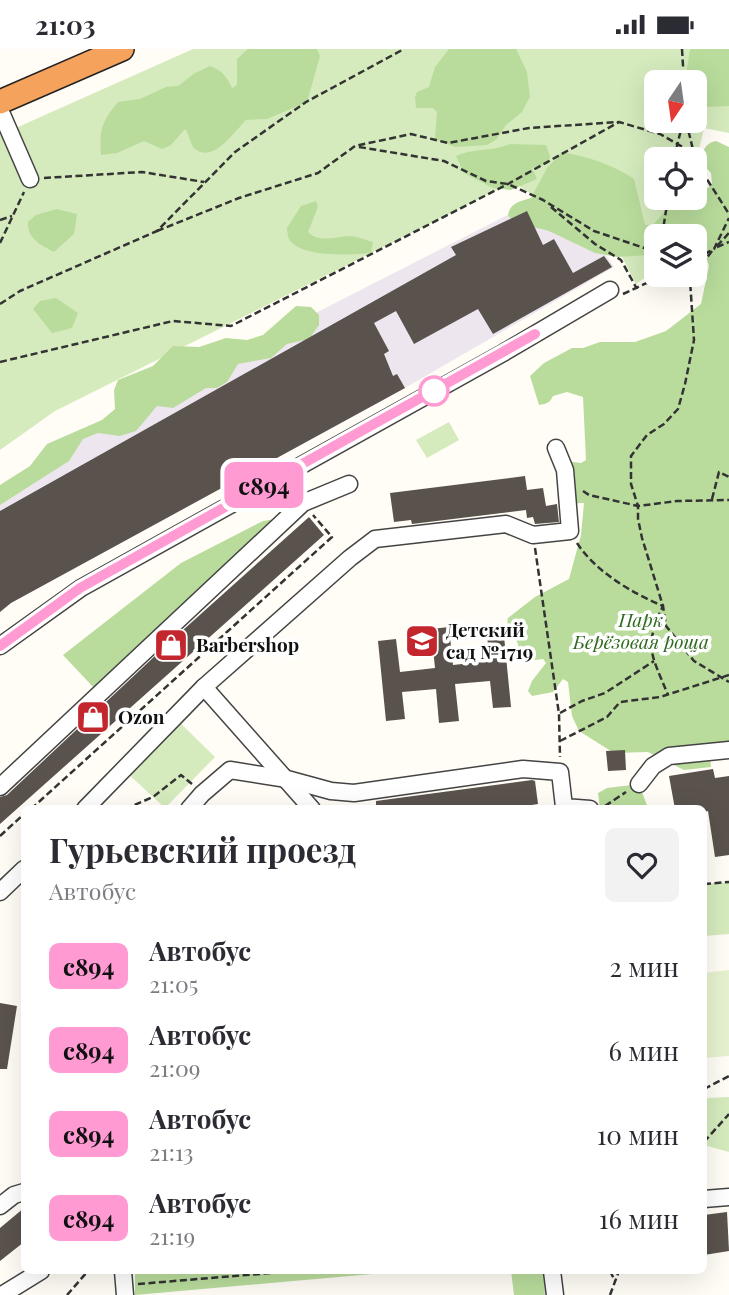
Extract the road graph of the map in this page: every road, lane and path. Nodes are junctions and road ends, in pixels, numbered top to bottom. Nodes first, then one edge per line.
1 (122, 49) edge
2 (404, 49) edge
3 (682, 49) edge
4 (683, 70) edge
5 (0, 102) edge
6 (0, 110) edge
7 (619, 122) junction
8 (681, 133) edge
9 (677, 143) junction
10 (355, 146) junction
11 (676, 147) edge
12 (683, 147) edge
13 (30, 179) junction
14 (707, 180) edge
15 (205, 182) junction
16 (508, 184) junction
17 (543, 200) junction
18 (12, 216) junction
19 (729, 216) edge
20 (0, 220) edge
21 (157, 231) junction
22 (729, 233) edge
23 (729, 241) edge
24 (0, 243) edge
25 (644, 248) edge
26 (714, 249) junction
27 (707, 252) edge
28 (707, 259) edge
29 (644, 286) edge
30 (690, 287) edge
31 (637, 289) junction
32 (610, 290) joint
33 (0, 304) edge
34 (0, 362) edge
35 (556, 448) dead end
36 (565, 470) junction
37 (729, 477) edge
38 (349, 484) dead end
39 (729, 500) edge
40 (712, 501) junction
41 (303, 503) junction
42 (638, 506) junction
43 (570, 531) junction
44 (533, 535) junction
45 (663, 606) junction
46 (0, 646) edge
47 (654, 661) junction
48 (729, 675) edge
49 (723, 679) junction
50 (729, 682) edge
51 (205, 687) junction
52 (668, 695) junction
53 (559, 714) junction
54 (560, 741) junction
55 (729, 750) edge
56 (561, 772) junction
57 (287, 779) junction
58 (639, 784) joint
59 (0, 787) edge
60 (202, 794) junction
61 (608, 804) dead end
62 (35, 805) edge
63 (91, 805) edge
64 (134, 805) edge
65 (192, 805) edge
66 (309, 805) edge
67 (557, 805) edge
68 (21, 817) edge
69 (0, 836) edge
70 (21, 872) edge
71 (729, 882) edge
72 (707, 884) edge
73 (0, 892) edge
74 (729, 1076) edge
75 (707, 1087) edge
76 (729, 1114) edge
77 (707, 1139) edge
78 (21, 1193) edge
79 (729, 1197) edge
80 (707, 1199) edge
81 (0, 1206) edge
82 (37, 1274) edge
83 (39, 1274) edge
84 (86, 1274) edge
85 (256, 1274) edge
86 (552, 1274) edge
87 (612, 1274) edge
88 (618, 1274) edge
89 (615, 1281) junction
90 (124, 1284) edge
91 (2, 1295) edge
92 (15, 1295) edge
93 (67, 1295) edge
94 (555, 1295) edge
95 (610, 1295) edge

1 - 5 highway
2 - 15 path
3 - 4 path
6 - 13 street
7 - 9 path
7 - 10 path
7 - 16 path
8 - 9 path
9 - 11 path
9 - 12 path
10 - 16 path
10 - 21 path
13 - 15 path
13 - 18 path
14 - 19 path
15 - 21 path
16 - 17 path
16 - 34 path
17 - 25 path
17 - 31 path
18 - 20 path
18 - 24 path
19 - 26 path
21 - 33 path
22 - 26 path
23 - 26 path
26 - 27 path
26 - 28 path
29 - 31 path
30 - 42 path
31 - 32 path
32 - 46 street
35 - 36 street
36 - 42 path
36 - 43 street
37 - 40 path
38 - 41 street
39 - 40 path
40 - 42 path
41 - 59 street
41 - 62 path
42 - 45 path
43 - 44 street
43 - 45 path
44 - 51 street
44 - 53 path
45 - 47 path
45 - 49 path
47 - 52 path
47 - 53 path
48 - 49 path
49 - 50 path
49 - 52 path
51 - 57 street
51 - 63 street
52 - 54 path
53 - 54 path
54 - 56 path
55 - 58 street
56 - 57 street
56 - 67 street
57 - 60 street
57 - 66 street
58 - 61 path
60 - 64 path
60 - 65 street
68 - 69 path
70 - 73 street
71 - 72 path
74 - 75 path
76 - 77 path
78 - 81 street
79 - 80 street
82 - 91 street
83 - 92 street
84 - 93 path
85 - 90 path
86 - 94 street
87 - 89 path
88 - 89 path
89 - 95 path

